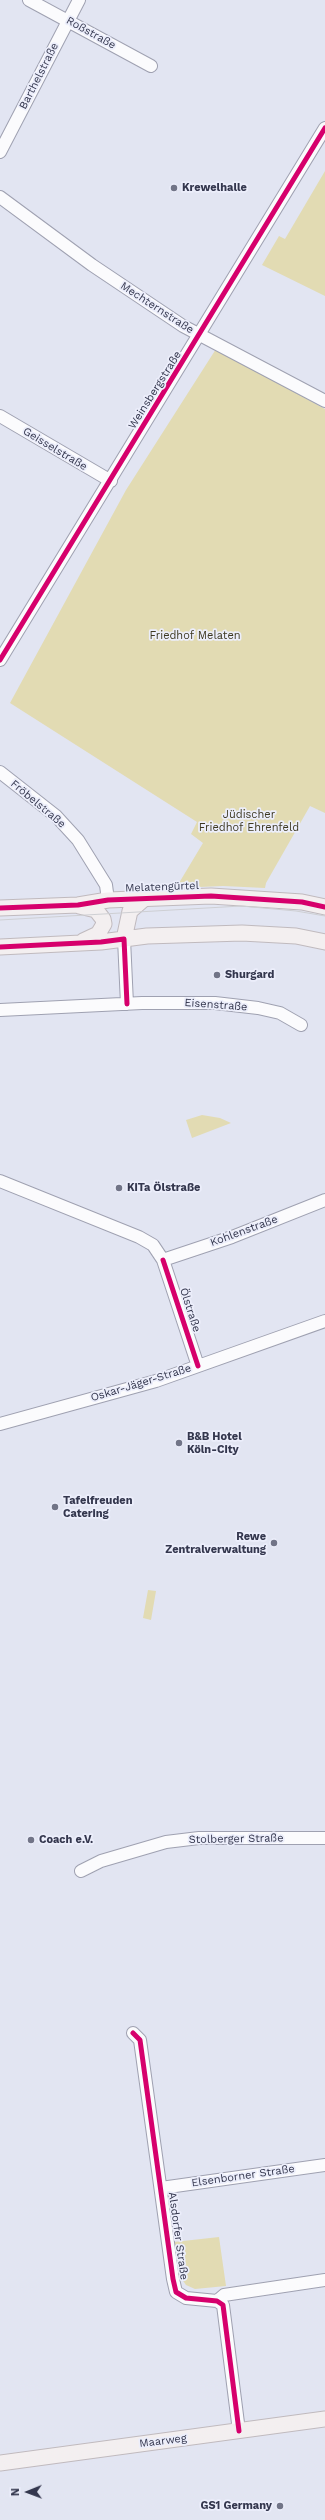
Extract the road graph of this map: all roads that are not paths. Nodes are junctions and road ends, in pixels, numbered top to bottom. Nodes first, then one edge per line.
1 (30, 0) edge
2 (79, 0) edge
3 (68, 20) junction
4 (151, 66) dead end
5 (325, 128) edge
6 (0, 152) edge
7 (0, 197) edge
8 (200, 335) junction
9 (325, 401) edge
10 (0, 416) edge
11 (111, 481) junction
12 (0, 660) edge
13 (0, 772) edge
14 (145, 898) junction
15 (108, 900) junction
16 (78, 905) junction
17 (325, 907) edge
18 (0, 908) edge
19 (124, 939) junction
20 (325, 942) edge
21 (79, 943) junction
22 (0, 947) edge
23 (127, 1004) junction
24 (0, 1010) edge
25 (301, 1025) dead end
26 (0, 1181) edge
27 (325, 1200) edge
28 (162, 1260) junction
29 (325, 1321) edge
30 (198, 1366) junction
31 (0, 1424) edge
32 (325, 1838) edge
33 (81, 1872) dead end
34 (134, 2033) dead end
35 (325, 2165) edge
36 (161, 2188) junction
37 (325, 2280) edge
38 (217, 2301) junction
39 (325, 2419) edge
40 (240, 2431) junction
41 (0, 2463) edge

1 - 3 street, Roßstraße
2 - 3 street, Barthelstraße
3 - 4 street, Roßstraße
3 - 6 street, Barthelstraße
5 - 8 street, Weinsbergstraße
7 - 8 street, Mechternstraße
8 - 9 street, Mechternstraße
8 - 11 street, Weinsbergstraße
10 - 11 street, Geisselstraße
11 - 12 street, Weinsbergstraße
13 - 15 street, Fröbelstraße
14 - 15 main road, Melatengürtel
14 - 17 main road, Melatengürtel
14 - 19 main road, Melatengürtel
15 - 16 main road, Melatengürtel
16 - 18 main road, Melatengürtel
16 - 21 main road, Melatengürtel
19 - 20 main road, Melatengürtel
19 - 21 main road, Melatengürtel
19 - 23 street
21 - 22 main road, Melatengürtel
23 - 24 street, Eisenstraße
23 - 25 street, Eisenstraße
26 - 28 street, Ölstraße
27 - 28 street, Kohlenstraße
28 - 30 street, Ölstraße
29 - 30 street, Oskar-Jäger-Straße
30 - 31 street, Oskar-Jäger-Straße
32 - 33 street, Stolberger Straße
34 - 36 street, Alsdorfer Straße
35 - 36 street, Elsenborner Straße
36 - 38 street, Alsdorfer Straße
37 - 38 street
38 - 40 street
39 - 40 main road, Maarweg
40 - 41 main road, Maarweg

